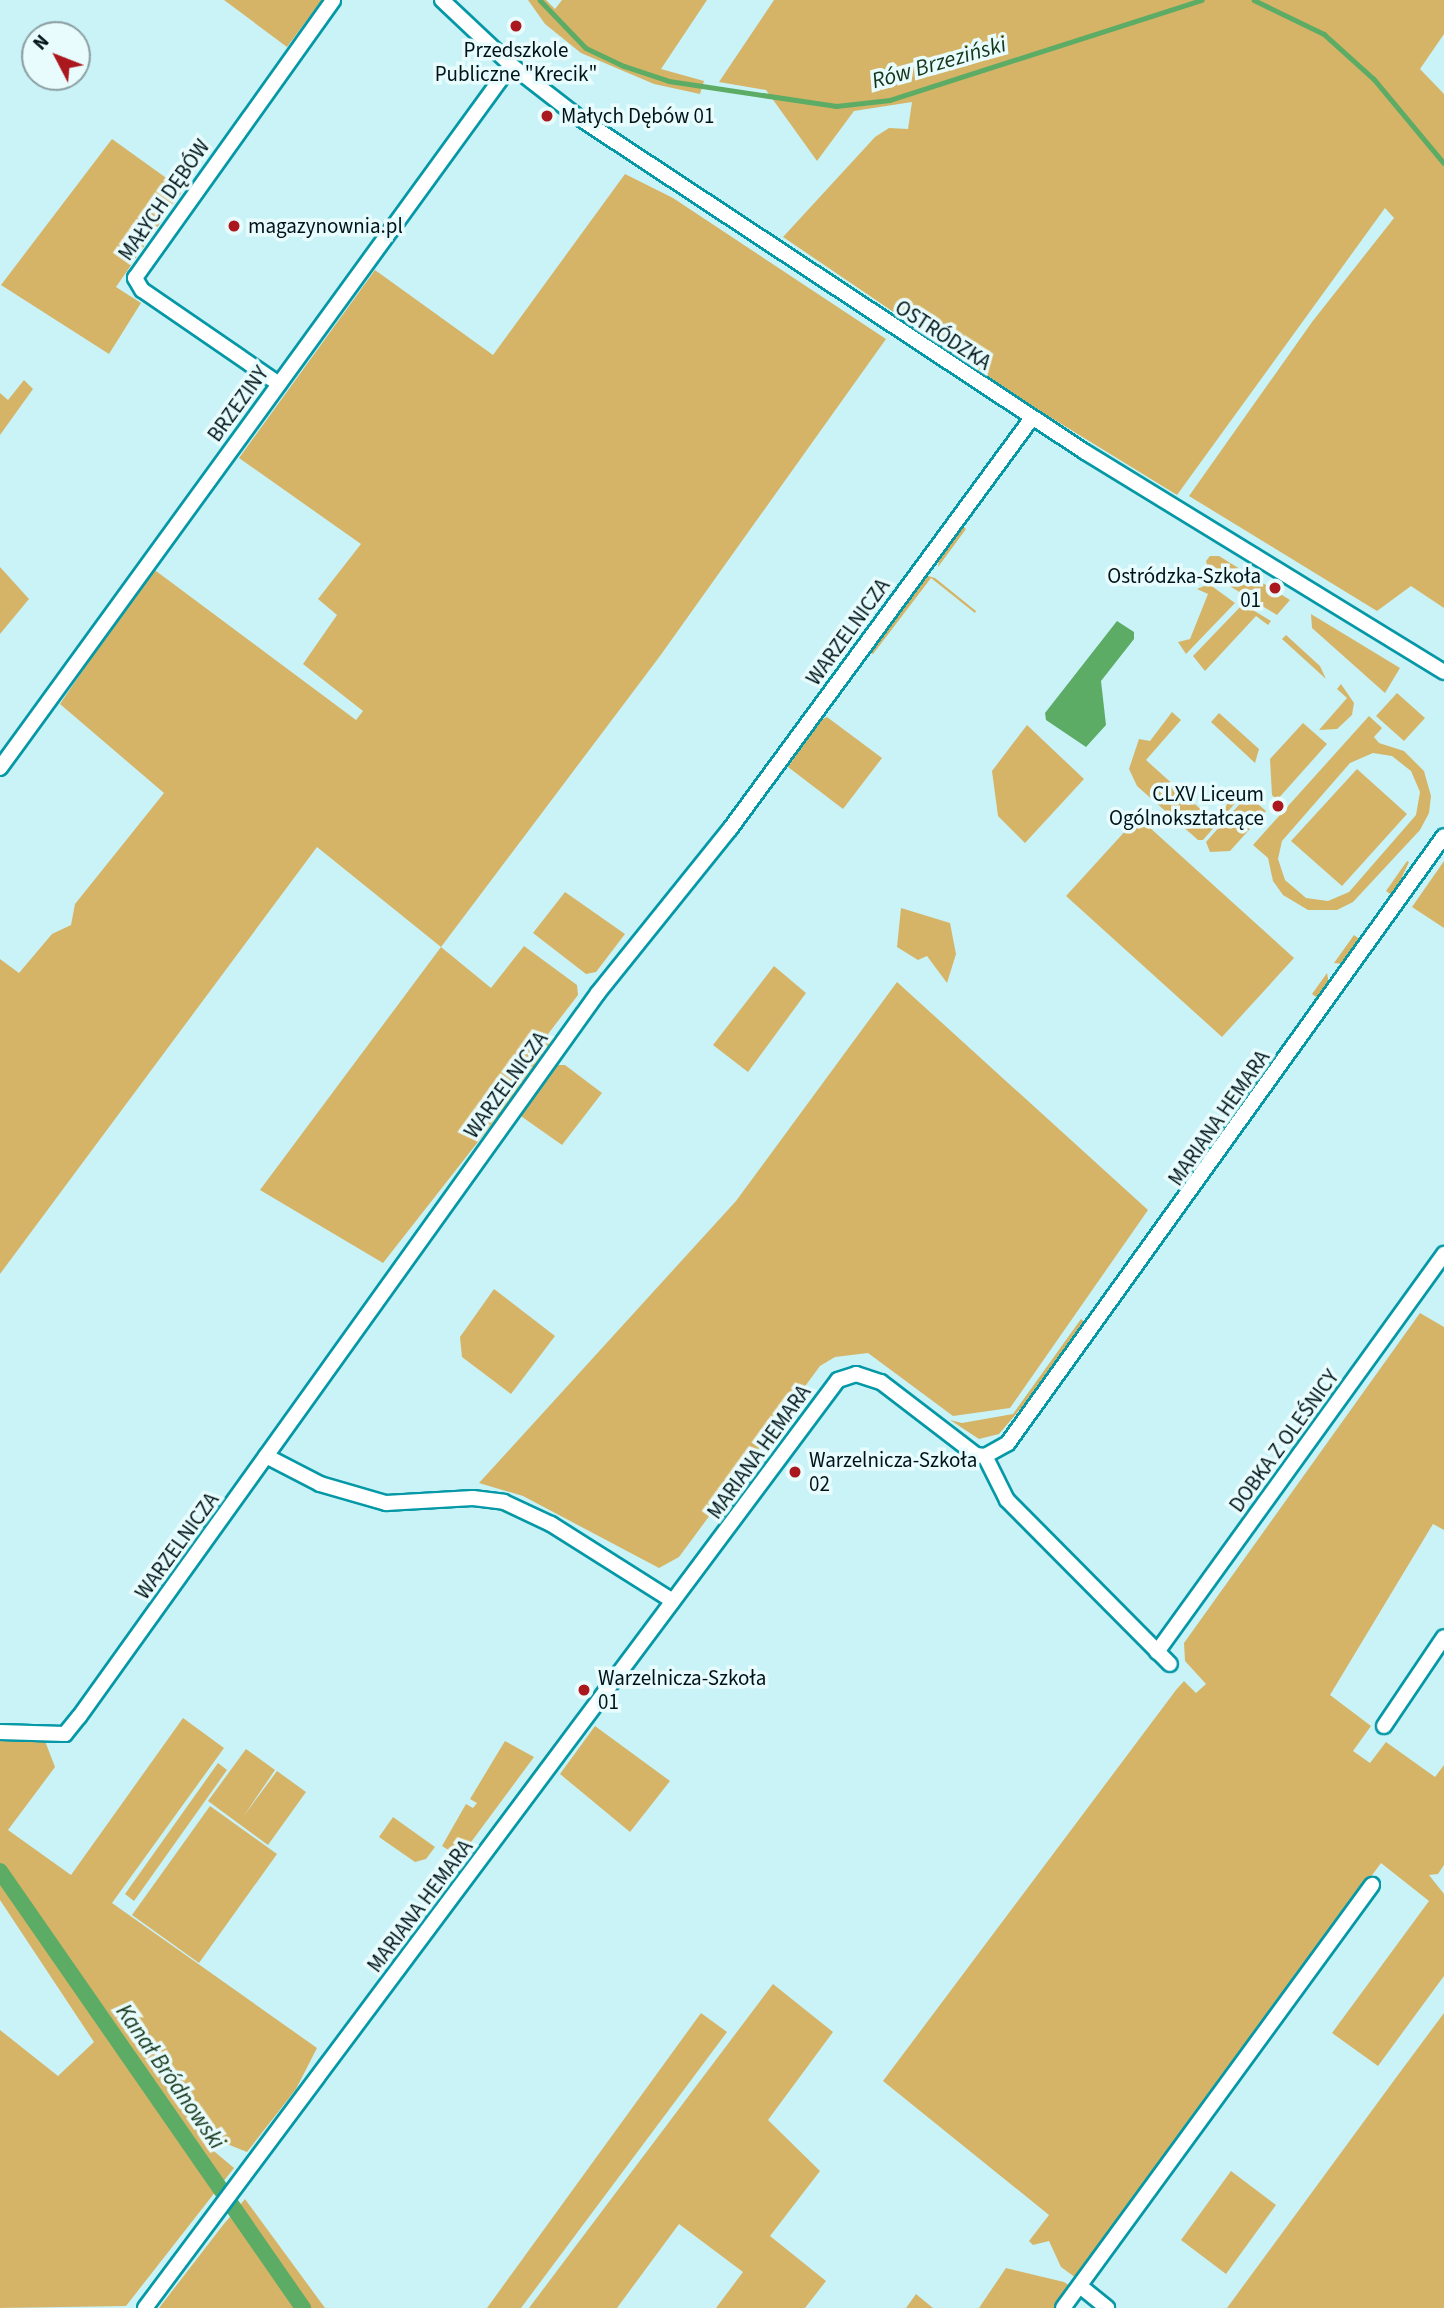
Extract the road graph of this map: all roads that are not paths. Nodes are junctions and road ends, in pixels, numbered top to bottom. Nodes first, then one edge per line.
1 (333, 0) edge
2 (442, 0) edge
3 (511, 65) junction
4 (278, 384) junction
5 (1032, 418) junction
6 (1444, 673) edge
7 (0, 768) edge
8 (1444, 835) edge
9 (1444, 1254) edge
10 (266, 1456) junction
11 (985, 1456) junction
12 (673, 1601) junction
13 (1444, 1637) edge
14 (1157, 1652) junction
15 (1170, 1664) dead end
16 (1384, 1726) dead end
17 (0, 1732) edge
18 (1372, 1885) dead end
19 (1080, 2286) junction
20 (145, 2308) edge
21 (1063, 2308) edge
22 (1107, 2308) edge

1 - 4 street, MAŁYCH DĘBÓW
2 - 3 street, OSTRÓDZKA
3 - 4 street, BRZEZINY
3 - 5 street, OSTRÓDZKA
4 - 7 street, BRZEZINY
5 - 6 street, OSTRÓDZKA
5 - 10 street, WARZELNICZA
8 - 11 street, MARIANA HEMARA
9 - 14 street, DOBKA Z OLEŚNICY
10 - 12 street
10 - 17 street, WARZELNICZA
11 - 12 street, MARIANA HEMARA
11 - 14 street
12 - 20 street, MARIANA HEMARA
13 - 16 street
14 - 15 street
18 - 19 street
19 - 21 street
19 - 22 street

